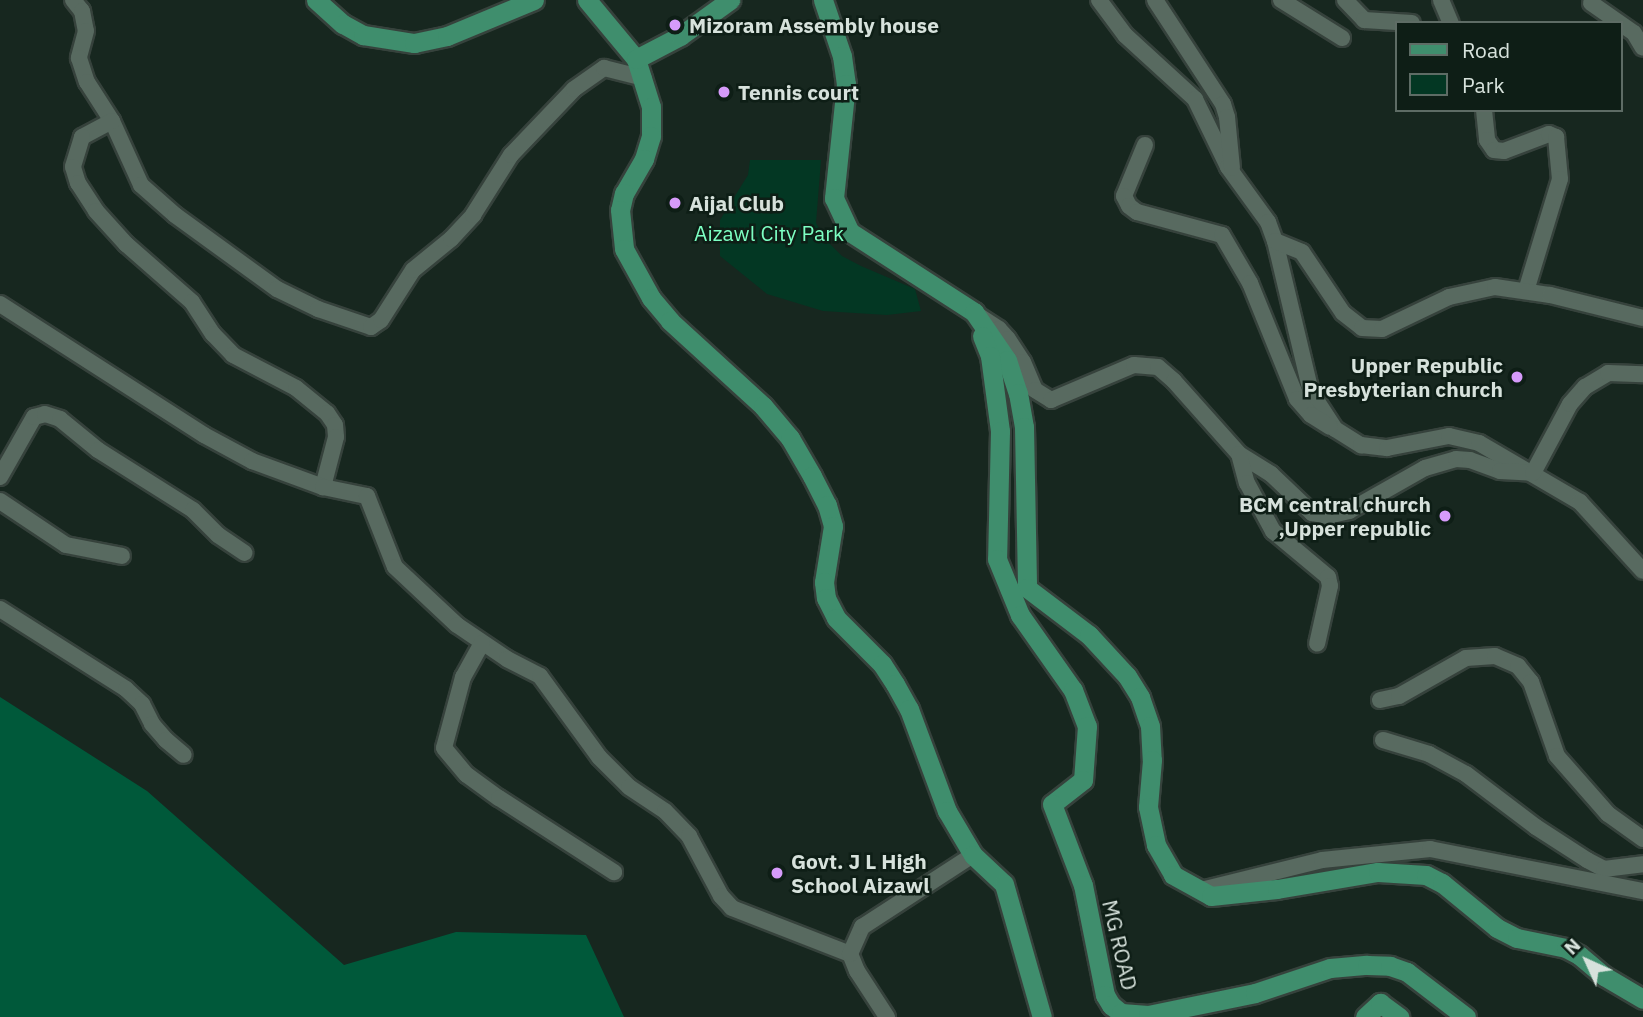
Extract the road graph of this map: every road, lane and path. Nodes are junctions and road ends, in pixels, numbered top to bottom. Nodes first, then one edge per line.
1 (73, 0) edge
2 (316, 0) edge
3 (534, 0) edge
4 (587, 0) edge
5 (730, 0) edge
6 (823, 0) edge
7 (1099, 0) edge
8 (1155, 0) edge
9 (1345, 0) edge
10 (1441, 0) edge
11 (1283, 1) edge
12 (1591, 2) dead end
13 (1450, 21) edge
14 (1617, 21) edge
15 (1394, 22) edge
16 (1622, 24) edge
17 (1342, 38) dead end
18 (1643, 48) edge
19 (636, 59) junction
20 (644, 78) junction
21 (1484, 112) edge
22 (112, 121) junction
23 (1145, 145) dead end
24 (1232, 174) junction
25 (1275, 241) junction
26 (1526, 292) junction
27 (0, 304) edge
28 (974, 312) junction
29 (1643, 318) edge
30 (1643, 373) edge
31 (1335, 429) junction
32 (1239, 454) junction
33 (1533, 473) junction
34 (0, 477) edge
35 (323, 487) junction
36 (0, 501) edge
37 (245, 553) dead end
38 (122, 556) dead end
39 (1643, 571) edge
40 (0, 609) edge
41 (482, 643) junction
42 (1317, 644) dead end
43 (1380, 700) dead end
44 (1383, 740) dead end
45 (184, 755) dead end
46 (1643, 839) edge
47 (973, 855) junction
48 (1643, 864) edge
49 (614, 872) dead end
50 (1196, 891) junction
51 (1643, 891) edge
52 (850, 954) junction
53 (1643, 999) edge
54 (887, 1017) edge
55 (1042, 1017) edge
56 (1365, 1017) edge
57 (1399, 1017) edge
58 (1466, 1017) edge

1 - 22 street
2 - 3 main road
4 - 19 main road
5 - 19 main road
6 - 28 main road
7 - 24 street
8 - 24 street
9 - 15 street
10 - 13 street
11 - 17 street
12 - 14 street
16 - 18 street
19 - 20 main road
20 - 22 street
20 - 47 main road
21 - 26 street
22 - 35 street
23 - 31 street
24 - 25 street
25 - 26 street
25 - 31 street
26 - 29 street
27 - 35 street
28 - 32 street
28 - 50 main road
28 - 58 main road, MG ROAD
30 - 33 street
31 - 33 street
32 - 33 street
32 - 42 street
33 - 39 street
34 - 37 street
35 - 41 street
36 - 38 street
40 - 45 street
41 - 49 street
41 - 52 street
43 - 46 street
44 - 48 street
47 - 52 street
47 - 55 main road
50 - 51 street
50 - 53 main road
52 - 54 street
56 - 57 main road

